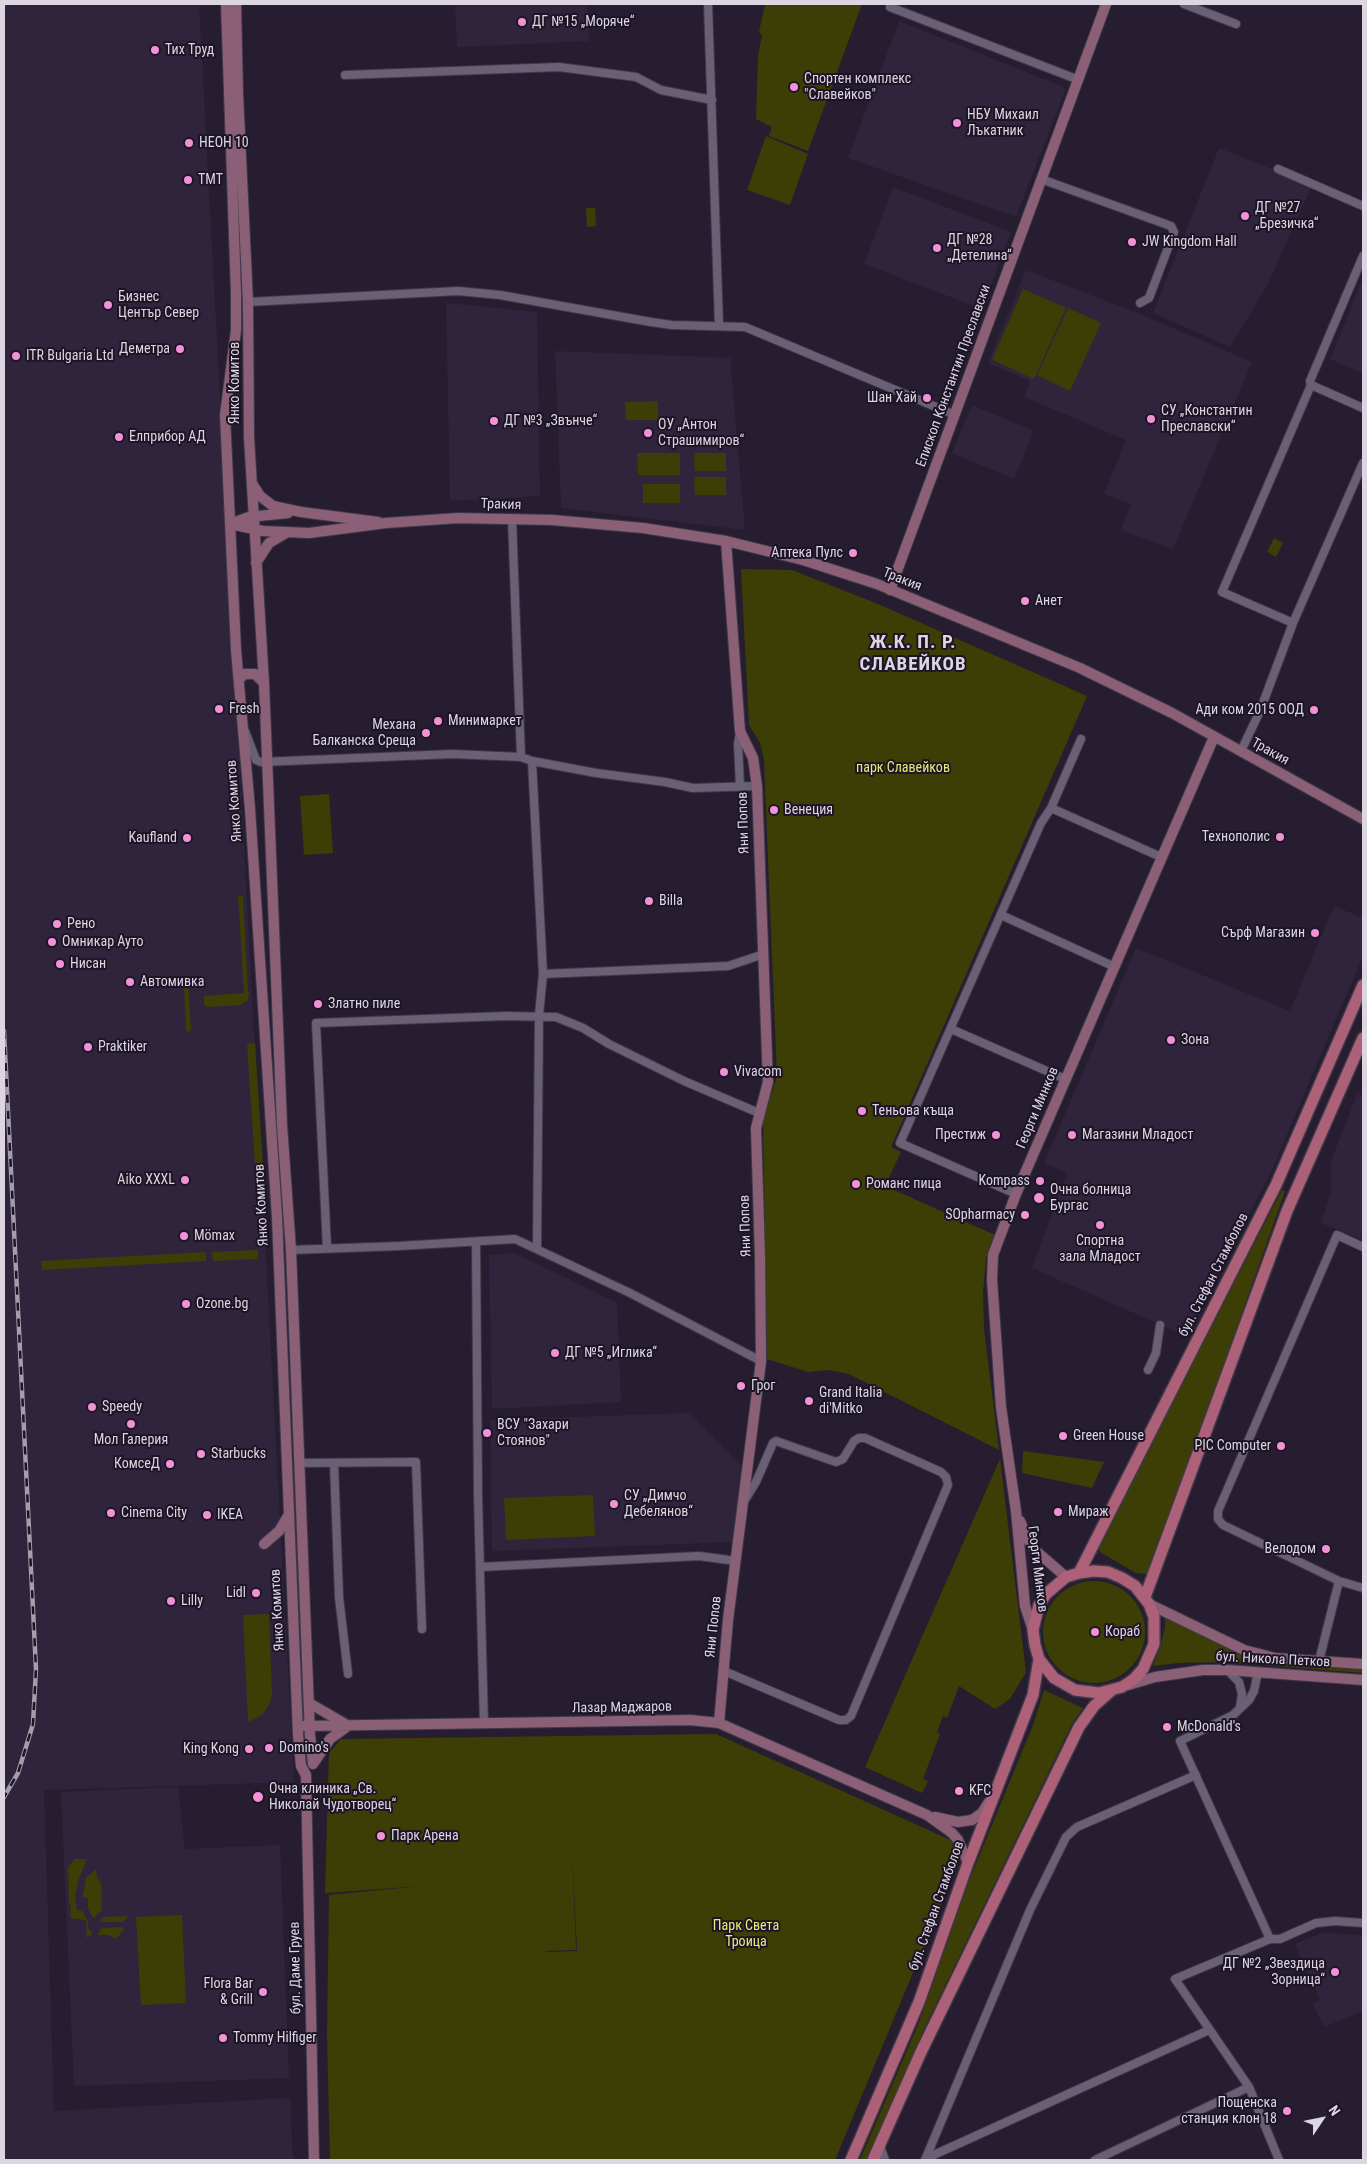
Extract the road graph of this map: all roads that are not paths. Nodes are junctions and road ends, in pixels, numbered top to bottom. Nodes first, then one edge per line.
1 (226, 4) edge
2 (236, 4) edge
3 (708, 4) edge
4 (1106, 4) edge
5 (1184, 4) edge
6 (890, 7) dead end
7 (1236, 24) dead end
8 (345, 75) dead end
9 (1079, 80) junction
10 (712, 100) junction
11 (1278, 169) dead end
12 (1041, 179) junction
13 (1363, 206) edge
14 (1363, 256) edge
15 (248, 302) junction
16 (1140, 303) dead end
17 (720, 325) junction
18 (1311, 385) junction
19 (1363, 408) edge
20 (955, 415) junction
21 (1363, 463) edge
22 (252, 484) junction
23 (301, 512) junction
24 (254, 516) junction
25 (512, 519) junction
26 (386, 523) junction
27 (230, 524) junction
28 (254, 530) junction
29 (287, 533) junction
30 (726, 541) junction
31 (256, 564) junction
32 (890, 590) junction
33 (1293, 623) junction
34 (239, 679) junction
35 (264, 683) junction
36 (244, 729) junction
37 (740, 731) junction
38 (1214, 736) junction
39 (1081, 738) dead end
40 (1241, 751) junction
41 (521, 757) junction
42 (532, 761) junction
43 (268, 762) junction
44 (757, 786) junction
45 (740, 787) junction
46 (1051, 808) junction
47 (1363, 820) edge
48 (1161, 857) junction
49 (1001, 915) junction
50 (764, 954) junction
51 (1115, 966) junction
52 (542, 974) junction
53 (1363, 985) edge
54 (539, 1016) junction
55 (951, 1029) junction
56 (1363, 1038) edge
57 (1065, 1079) junction
58 (759, 1113) junction
59 (1016, 1194) junction
60 (476, 1242) junction
61 (1363, 1247) edge
62 (327, 1248) junction
63 (537, 1249) junction
64 (291, 1250) junction
65 (1160, 1325) dead end
66 (761, 1361) junction
67 (1148, 1370) dead end
68 (299, 1463) junction
69 (334, 1463) junction
70 (743, 1503) junction
71 (1016, 1511) junction
72 (288, 1515) junction
73 (289, 1543) junction
74 (302, 1543) junction
75 (264, 1544) dead end
76 (736, 1561) junction
77 (480, 1566) junction
78 (1079, 1573) junction
79 (1066, 1578) junction
80 (1340, 1581) junction
81 (1363, 1588) edge
82 (1147, 1600) junction
83 (422, 1629) dead end
84 (1033, 1630) junction
85 (1039, 1658) junction
86 (1319, 1661) junction
87 (1363, 1664) edge
88 (1227, 1670) junction
89 (724, 1671) junction
90 (1258, 1672) junction
91 (348, 1674) dead end
92 (296, 1680) joint
93 (1363, 1680) edge
94 (1122, 1687) junction
95 (1111, 1691) junction
96 (309, 1703) junction
97 (1240, 1708) junction
98 (718, 1723) junction
99 (484, 1724) junction
100 (298, 1726) junction
101 (310, 1726) junction
102 (349, 1726) junction
103 (313, 1764) junction
104 (1196, 1775) junction
105 (306, 1776) junction
106 (994, 1796) junction
107 (927, 1815) junction
108 (968, 1864) junction
109 (1363, 1924) edge
110 (1270, 1939) junction
111 (1209, 2030) junction
112 (1249, 2087) junction
113 (879, 2144) junction
114 (926, 2159) edge
115 (314, 2160) edge
116 (852, 2160) edge
117 (873, 2160) edge
118 (885, 2160) edge
119 (1095, 2160) edge
120 (1279, 2160) edge

1 - 27 main road, Янко Комитов
2 - 15 main road, Янко Комитов
3 - 10 street
4 - 9 main road, Епископ Константин Преславски
5 - 7 street
6 - 9 street
8 - 10 street
9 - 12 main road, Епископ Константин Преславски
10 - 17 street
11 - 13 street
12 - 16 street
12 - 20 main road, Епископ Константин Преславски
14 - 18 street
15 - 17 street
15 - 22 main road, Янко Комитов
17 - 20 street
18 - 19 street
18 - 33 street
20 - 32 main road, Епископ Константин Преславски
21 - 33 street
22 - 23 main road
22 - 24 main road, Янко Комитов
23 - 24 main road
23 - 26 main road, Тракия
24 - 27 main road
24 - 28 main road, Янко Комитов
25 - 26 main road, Тракия
25 - 30 main road, Тракия
25 - 41 street
26 - 29 main road, Тракия
27 - 28 main road, Тракия
27 - 34 main road, Янко Комитов
28 - 29 main road, Тракия
28 - 31 main road, Янко Комитов
29 - 31 main road
30 - 32 main road, Тракия
30 - 37 main road, Яни Попов
31 - 35 main road, Янко Комитов
32 - 38 main road, Тракия
33 - 40 street
34 - 35 main road
34 - 36 main road, Янко Комитов
35 - 43 main road, Янко Комитов
36 - 43 street, Янко Комитов
36 - 72 main road, Янко Комитов
37 - 44 main road, Яни Попов
37 - 45 street, Яни Попов
38 - 40 main road, Тракия
38 - 48 main road, Георги Минков
39 - 46 street
40 - 47 main road, Тракия
41 - 42 street
41 - 43 street
42 - 45 street
42 - 52 street
43 - 64 main road, Янко Комитов
44 - 45 street
44 - 50 main road, Яни Попов
46 - 48 street
46 - 49 street
48 - 51 main road, Георги Минков
49 - 51 street
49 - 55 street
50 - 52 street
50 - 58 main road, Яни Попов
51 - 57 main road, Георги Минков
52 - 54 street
53 - 78 main road, бул. Стефан Стамболов
54 - 58 street
54 - 62 street
54 - 63 street
55 - 57 street
55 - 59 street
56 - 82 main road
57 - 59 main road, Георги Минков
58 - 66 main road, Яни Попов
59 - 71 main road, Георги Минков
60 - 62 street
60 - 63 street
60 - 77 street
61 - 80 street
62 - 64 street
63 - 66 street
64 - 68 main road, Янко Комитов
65 - 67 street
66 - 70 main road, Яни Попов
68 - 69 street
68 - 74 main road, Янко Комитов
69 - 83 street
69 - 91 street
70 - 76 main road, Яни Попов
70 - 89 street
71 - 79 main road, Георги Минков
71 - 84 main road, Георги Минков
72 - 73 main road, Янко Комитов
72 - 75 main road
73 - 74 street
73 - 92 main road, Янко Комитов
74 - 96 main road, Янко Комитов
76 - 77 street
76 - 89 main road, Яни Попов
77 - 99 street
78 - 79 main road
78 - 82 main road
79 - 84 main road
80 - 81 street
80 - 86 street
82 - 86 main road, бул. Никола Петков
82 - 94 main road
84 - 85 main road
85 - 95 main road
85 - 106 main road, бул. Стефан Стамболов
86 - 87 main road, бул. Никола Петков
88 - 90 main road, бул. Никола Петков
88 - 94 main road, бул. Никола Петков
88 - 97 street
89 - 98 main road, Яни Попов
90 - 93 main road, бул. Никола Петков
90 - 97 street
92 - 100 main road, бул. Даме Груев
94 - 95 main road
95 - 113 main road
96 - 101 main road
96 - 102 main road
97 - 104 street
98 - 99 main road, Лазар Маджаров
98 - 107 main road, Лазар Маджаров
99 - 102 main road, Лазар Маджаров
100 - 101 main road, Лазар Маджаров
100 - 105 main road, бул. Даме Груев
101 - 102 main road, Лазар Маджаров
101 - 103 main road
102 - 103 main road
103 - 105 main road
104 - 110 street
104 - 114 street
105 - 115 main road, бул. Даме Груев
106 - 107 main road, Лазар Маджаров
106 - 108 main road, бул. Стефан Стамболов
107 - 108 main road, Лазар Маджаров
108 - 116 main road, бул. Стефан Стамболов
109 - 110 street
110 - 111 street
111 - 112 street
111 - 114 street
112 - 119 street
112 - 120 street
113 - 117 main road
113 - 118 street

